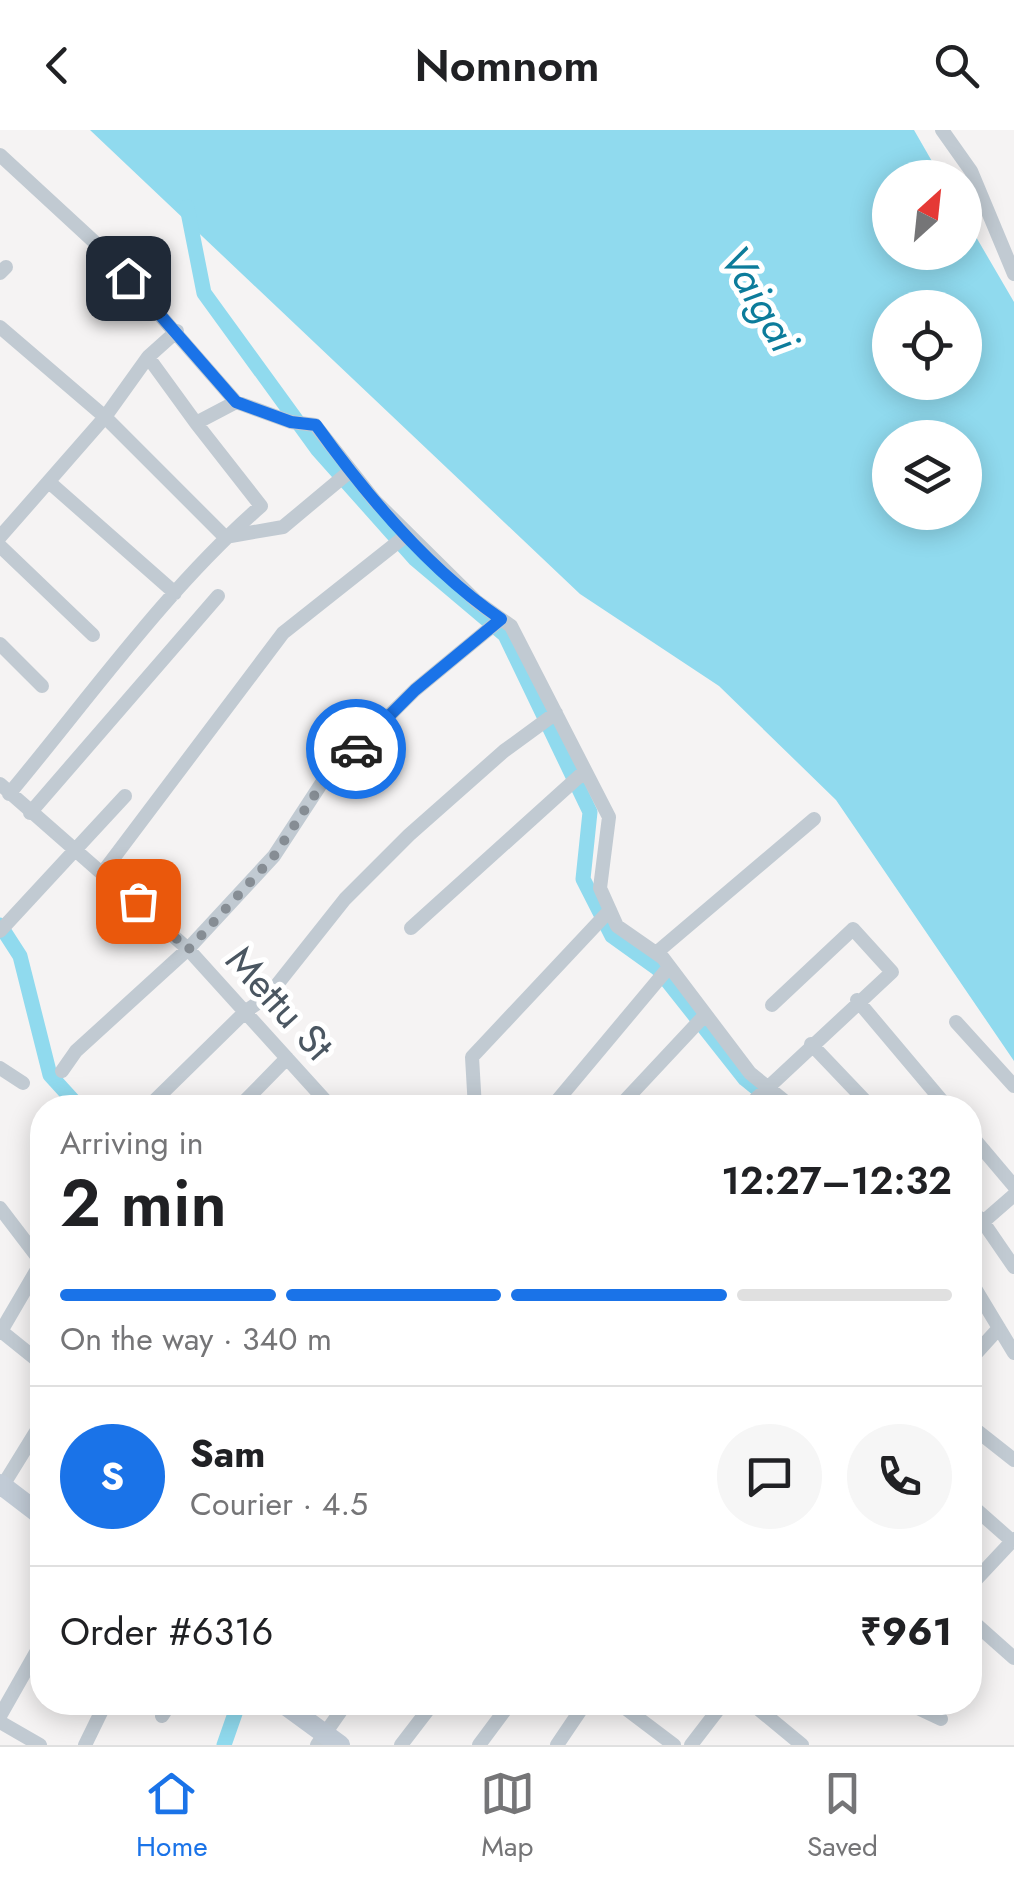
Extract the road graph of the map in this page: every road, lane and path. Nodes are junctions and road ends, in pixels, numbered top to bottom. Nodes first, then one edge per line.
1 (942, 130) edge
2 (0, 155) edge
3 (1014, 274) edge
4 (0, 326) edge
5 (177, 331) junction
6 (148, 356) junction
7 (236, 402) junction
8 (105, 418) junction
9 (196, 423) junction
10 (344, 476) junction
11 (49, 482) junction
12 (0, 536) edge
13 (225, 537) junction
14 (402, 538) junction
15 (0, 546) edge
16 (176, 593) junction
17 (218, 596) dead end
18 (496, 623) junction
19 (93, 635) dead end
20 (0, 644) edge
21 (42, 686) dead end
22 (549, 718) junction
23 (578, 777) junction
24 (5, 789) edge
25 (125, 796) dead end
26 (30, 812) junction
27 (814, 820) dead end
28 (72, 850) junction
29 (102, 872) junction
30 (605, 916) junction
31 (4, 927) edge
32 (410, 928) dead end
33 (188, 950) junction
34 (656, 953) junction
35 (665, 972) junction
36 (857, 1000) junction
37 (772, 1005) dead end
38 (246, 1011) junction
39 (702, 1019) junction
40 (956, 1022) dead end
41 (811, 1044) junction
42 (287, 1058) junction
43 (0, 1068) edge
44 (62, 1071) dead end
45 (23, 1083) dead end
46 (1014, 1086) edge
47 (758, 1094) edge
48 (160, 1095) edge
49 (251, 1095) edge
50 (320, 1095) edge
51 (475, 1095) edge
52 (561, 1095) edge
53 (630, 1095) edge
54 (860, 1095) edge
55 (937, 1095) edge
56 (982, 1148) edge
57 (1014, 1186) edge
58 (1014, 1195) edge
59 (0, 1208) edge
60 (982, 1222) edge
61 (982, 1233) edge
62 (30, 1247) edge
63 (1014, 1267) edge
64 (30, 1282) edge
65 (982, 1304) edge
66 (996, 1331) junction
67 (1, 1332) edge
68 (982, 1347) edge
69 (1014, 1353) edge
70 (30, 1355) edge
71 (982, 1435) edge
72 (30, 1441) edge
73 (1014, 1460) edge
74 (1, 1486) edge
75 (30, 1507) edge
76 (982, 1514) edge
77 (1013, 1540) edge
78 (982, 1573) edge
79 (982, 1630) edge
80 (1014, 1658) edge
81 (30, 1664) edge
82 (100, 1715) edge
83 (296, 1715) edge
84 (341, 1715) edge
85 (424, 1715) edge
86 (502, 1715) edge
87 (577, 1715) edge
88 (634, 1715) edge
89 (714, 1715) edge
90 (766, 1715) edge
91 (933, 1715) edge
92 (0, 1719) edge
93 (941, 1719) dead end
94 (328, 1742) edge
95 (40, 1745) edge
96 (85, 1745) edge
97 (401, 1745) edge
98 (479, 1745) edge
99 (557, 1745) edge
100 (674, 1745) edge
101 (690, 1745) edge
102 (802, 1745) edge

1 - 3 street
2 - 5 street
4 - 8 street
5 - 6 street
5 - 7 street
6 - 8 street
6 - 9 street
7 - 9 street
7 - 10 street
8 - 11 street
8 - 13 street
9 - 13 street
10 - 13 street
10 - 14 street
11 - 12 street
11 - 16 street
13 - 16 street
14 - 18 street
14 - 29 street
15 - 19 street
16 - 24 street
17 - 26 street
18 - 22 street
18 - 33 street
20 - 21 street
22 - 23 street
22 - 38 street
23 - 30 street
23 - 32 street
24 - 26 street, Mettu St
25 - 28 street
26 - 28 street, Mettu St
27 - 34 street
28 - 29 street, Mettu St
28 - 31 street
29 - 33 street, Mettu St
30 - 34 street
30 - 51 street
33 - 38 street, Mettu St
33 - 44 street
34 - 35 street
35 - 39 street
35 - 52 street
36 - 37 street
36 - 41 street
36 - 55 street
38 - 42 street, Mettu St
38 - 48 street
39 - 47 street
39 - 53 street
40 - 46 street
41 - 47 street
41 - 54 street
42 - 49 street
42 - 50 street, Mettu St
43 - 45 street
56 - 57 street
58 - 60 street
59 - 62 street
61 - 63 street
64 - 67 street
65 - 66 street
66 - 68 street
66 - 69 street
67 - 70 street
71 - 73 street
72 - 74 street
74 - 75 street
76 - 77 street
77 - 78 street
79 - 80 street
81 - 92 street
82 - 96 street
83 - 94 street
84 - 94 street
85 - 97 street
86 - 98 street
87 - 99 street
88 - 100 street
89 - 101 street
90 - 102 street
91 - 93 street
92 - 95 street

